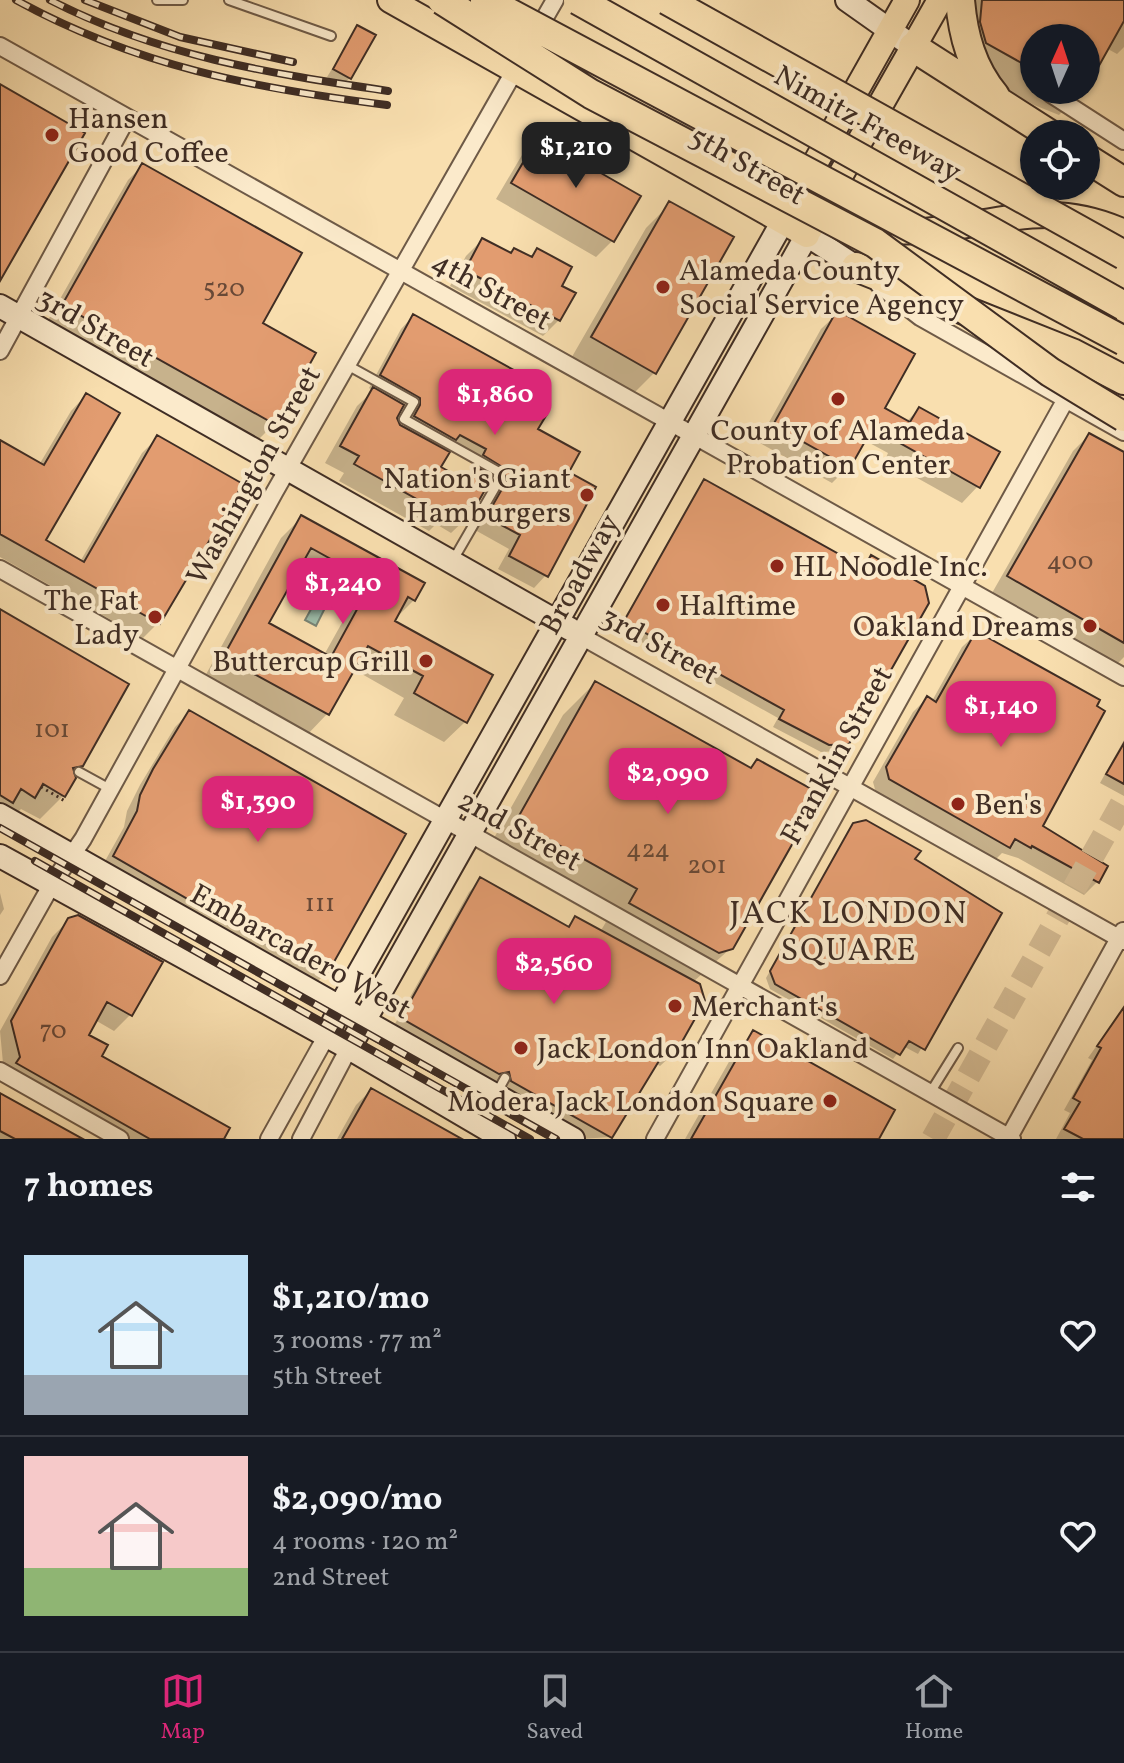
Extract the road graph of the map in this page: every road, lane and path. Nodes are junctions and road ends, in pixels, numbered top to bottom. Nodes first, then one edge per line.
1 (157, 0) edge
2 (183, 0) edge
3 (229, 0) edge
4 (390, 0) edge
5 (442, 0) edge
6 (485, 0) edge
7 (555, 0) edge
8 (578, 0) edge
9 (667, 0) edge
10 (847, 0) edge
11 (907, 0) edge
12 (940, 0) edge
13 (960, 0) edge
14 (890, 30) junction
15 (331, 36) dead end
16 (0, 46) edge
17 (913, 47) junction
18 (515, 70) junction
19 (1000, 103) junction
20 (1067, 104) edge
21 (127, 118) junction
22 (1027, 120) edge
23 (1124, 141) edge
24 (1100, 167) edge
25 (1122, 180) edge
26 (783, 221) junction
27 (1124, 232) edge
28 (807, 235) junction
29 (1124, 255) edge
30 (856, 267) junction
31 (399, 271) junction
32 (1124, 306) edge
33 (9, 311) edge
34 (1124, 341) edge
35 (0, 351) edge
36 (347, 365) junction
37 (1124, 380) edge
38 (1066, 399) junction
39 (1124, 408) edge
40 (1124, 417) edge
41 (670, 421) junction
42 (1124, 432) edge
43 (694, 435) junction
44 (287, 470) junction
45 (451, 563) junction
46 (0, 569) edge
47 (962, 586) junction
48 (557, 622) junction
49 (581, 636) junction
50 (176, 669) junction
51 (1124, 677) edge
52 (79, 772) dead end
53 (850, 786) junction
54 (41, 787) dead end
55 (111, 789) junction
56 (65, 801) dead end
57 (0, 815) edge
58 (445, 820) junction
59 (470, 833) junction
60 (0, 856) edge
61 (73, 857) junction
62 (52, 884) junction
63 (1122, 936) edge
64 (0, 976) edge
65 (739, 986) junction
66 (340, 1007) junction
67 (365, 1020) junction
68 (327, 1035) junction
69 (349, 1048) junction
70 (958, 1048) dead end
71 (0, 1071) edge
72 (930, 1093) junction
73 (1010, 1138) edge
74 (120, 1139) edge
75 (269, 1139) edge
76 (301, 1139) edge
77 (504, 1139) edge
78 (573, 1139) edge
79 (655, 1139) edge

1 - 2 lane
3 - 15 lane
4 - 18 main road, 5th Street
5 - 40 highway, bridge
6 - 34 highway, bridge
7 - 18 street, Washington Street
8 - 32 highway, Nimitz Freeway, bridge
9 - 29 highway, Nimitz Freeway, bridge
10 - 14 street
11 - 14 main road, Broadway
12 - 17 main road, Broadway
13 - 19 highway
14 - 17 street
14 - 26 main road, Broadway
16 - 21 street, 4th Street
17 - 19 highway
17 - 28 main road, Broadway
18 - 26 main road, 5th Street
18 - 31 street, Washington Street
19 - 22 highway
20 - 23 street
21 - 31 street, 4th Street
21 - 33 street
24 - 25 highway
26 - 28 main road, 5th Street
26 - 41 street, Broadway
27 - 28 main road
28 - 30 street, 5th Street
28 - 43 street, Broadway
30 - 37 highway
30 - 38 street, 5th Street
31 - 36 street, Washington Street
31 - 41 street, 4th Street
33 - 35 street
33 - 44 street, 3rd Street
36 - 44 street, Washington Street
36 - 45 lane
38 - 39 street
38 - 42 street, 5th Street
38 - 47 street, Franklin Street
41 - 43 street, 4th Street
41 - 48 street, Broadway
43 - 47 street, 4th Street
43 - 49 street, Broadway
44 - 45 street, 3rd Street
44 - 50 street, Washington Street
45 - 48 street, 3rd Street
46 - 50 street, 2nd Street
47 - 51 street, 4th Street
47 - 53 street, Franklin Street
48 - 49 street, 3rd Street
48 - 58 street, Broadway
49 - 53 street, 3rd Street
49 - 59 street, Broadway
50 - 55 street, Washington Street
50 - 58 street, 2nd Street
52 - 55 lane
53 - 63 street, 3rd Street
53 - 65 street, Franklin Street
54 - 56 path
55 - 61 street, Washington Street
57 - 61 street, Embarcadero West
58 - 59 street, 2nd Street
58 - 66 street, Broadway
59 - 65 street, 2nd Street
59 - 67 street, Broadway
60 - 62 street, Embarcadero West
61 - 62 street, Washington Street
61 - 66 street, Embarcadero West
62 - 64 street, Washington Street
62 - 68 street, Embarcadero West
63 - 73 street
65 - 72 street, 2nd Street
65 - 79 street, Franklin Street
66 - 67 street, Embarcadero West
66 - 68 street, Broadway
67 - 69 street, Broadway
67 - 78 street, Embarcadero West
68 - 69 street, Embarcadero West
68 - 75 street, Broadway
69 - 76 street, Broadway
69 - 77 street, Embarcadero West
70 - 72 lane
71 - 74 street
72 - 73 street, 2nd Street

